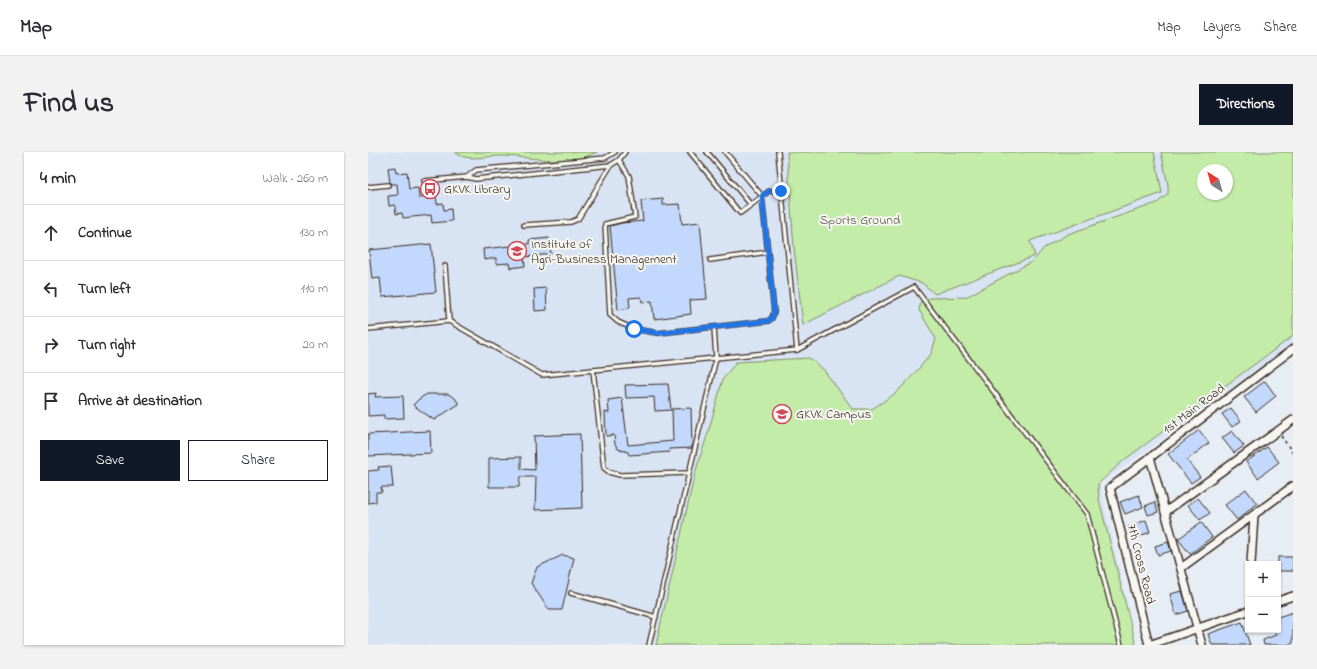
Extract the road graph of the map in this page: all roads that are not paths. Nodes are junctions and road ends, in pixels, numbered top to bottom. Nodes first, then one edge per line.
1 (615, 152) edge
2 (625, 152) edge
3 (690, 152) edge
4 (707, 152) edge
5 (725, 152) edge
6 (778, 152) edge
7 (619, 160) junction
8 (610, 165) junction
9 (467, 177) junction
10 (424, 181) dead end
11 (388, 185) dead end
12 (368, 187) edge
13 (781, 191) junction
14 (762, 196) junction
15 (751, 205) junction
16 (524, 225) dead end
17 (768, 252) junction
18 (710, 260) dead end
19 (445, 266) dead end
20 (449, 321) junction
21 (714, 327) junction
22 (368, 329) edge
23 (1293, 349) edge
24 (797, 350) junction
25 (716, 358) junction
26 (593, 370) junction
27 (1293, 420) edge
28 (1150, 457) junction
29 (690, 473) junction
30 (1293, 486) edge
31 (1110, 488) joint
32 (1165, 512) junction
33 (1254, 515) junction
34 (1251, 561) edge
35 (1181, 568) junction
36 (571, 593) dead end
37 (1293, 596) edge
38 (1281, 600) edge
39 (1245, 612) edge
40 (656, 617) junction
41 (1197, 628) junction
42 (649, 645) edge
43 (1121, 645) edge
44 (1149, 645) edge
45 (1202, 645) edge

1 - 9 lane
2 - 7 lane
3 - 15 lane
4 - 15 lane
5 - 14 lane
6 - 13 lane
7 - 8 lane
7 - 21 lane
8 - 9 lane
8 - 16 lane
9 - 10 lane
11 - 12 lane
13 - 14 lane
13 - 24 lane
14 - 15 lane
14 - 17 lane
17 - 18 lane
17 - 21 lane
19 - 20 lane
20 - 22 lane
20 - 26 lane
21 - 25 lane
23 - 28 street, 1st Main Road
24 - 25 lane
24 - 43 lane
25 - 26 lane
25 - 29 lane
26 - 29 lane
27 - 32 street
28 - 31 street, 1st Main Road
28 - 32 street
29 - 40 lane
30 - 33 street
31 - 44 street, 7th Cross Road
32 - 35 street
33 - 34 street
33 - 35 street
35 - 41 street
36 - 40 lane
37 - 38 street
39 - 41 street
40 - 42 lane
41 - 44 street
41 - 45 street

